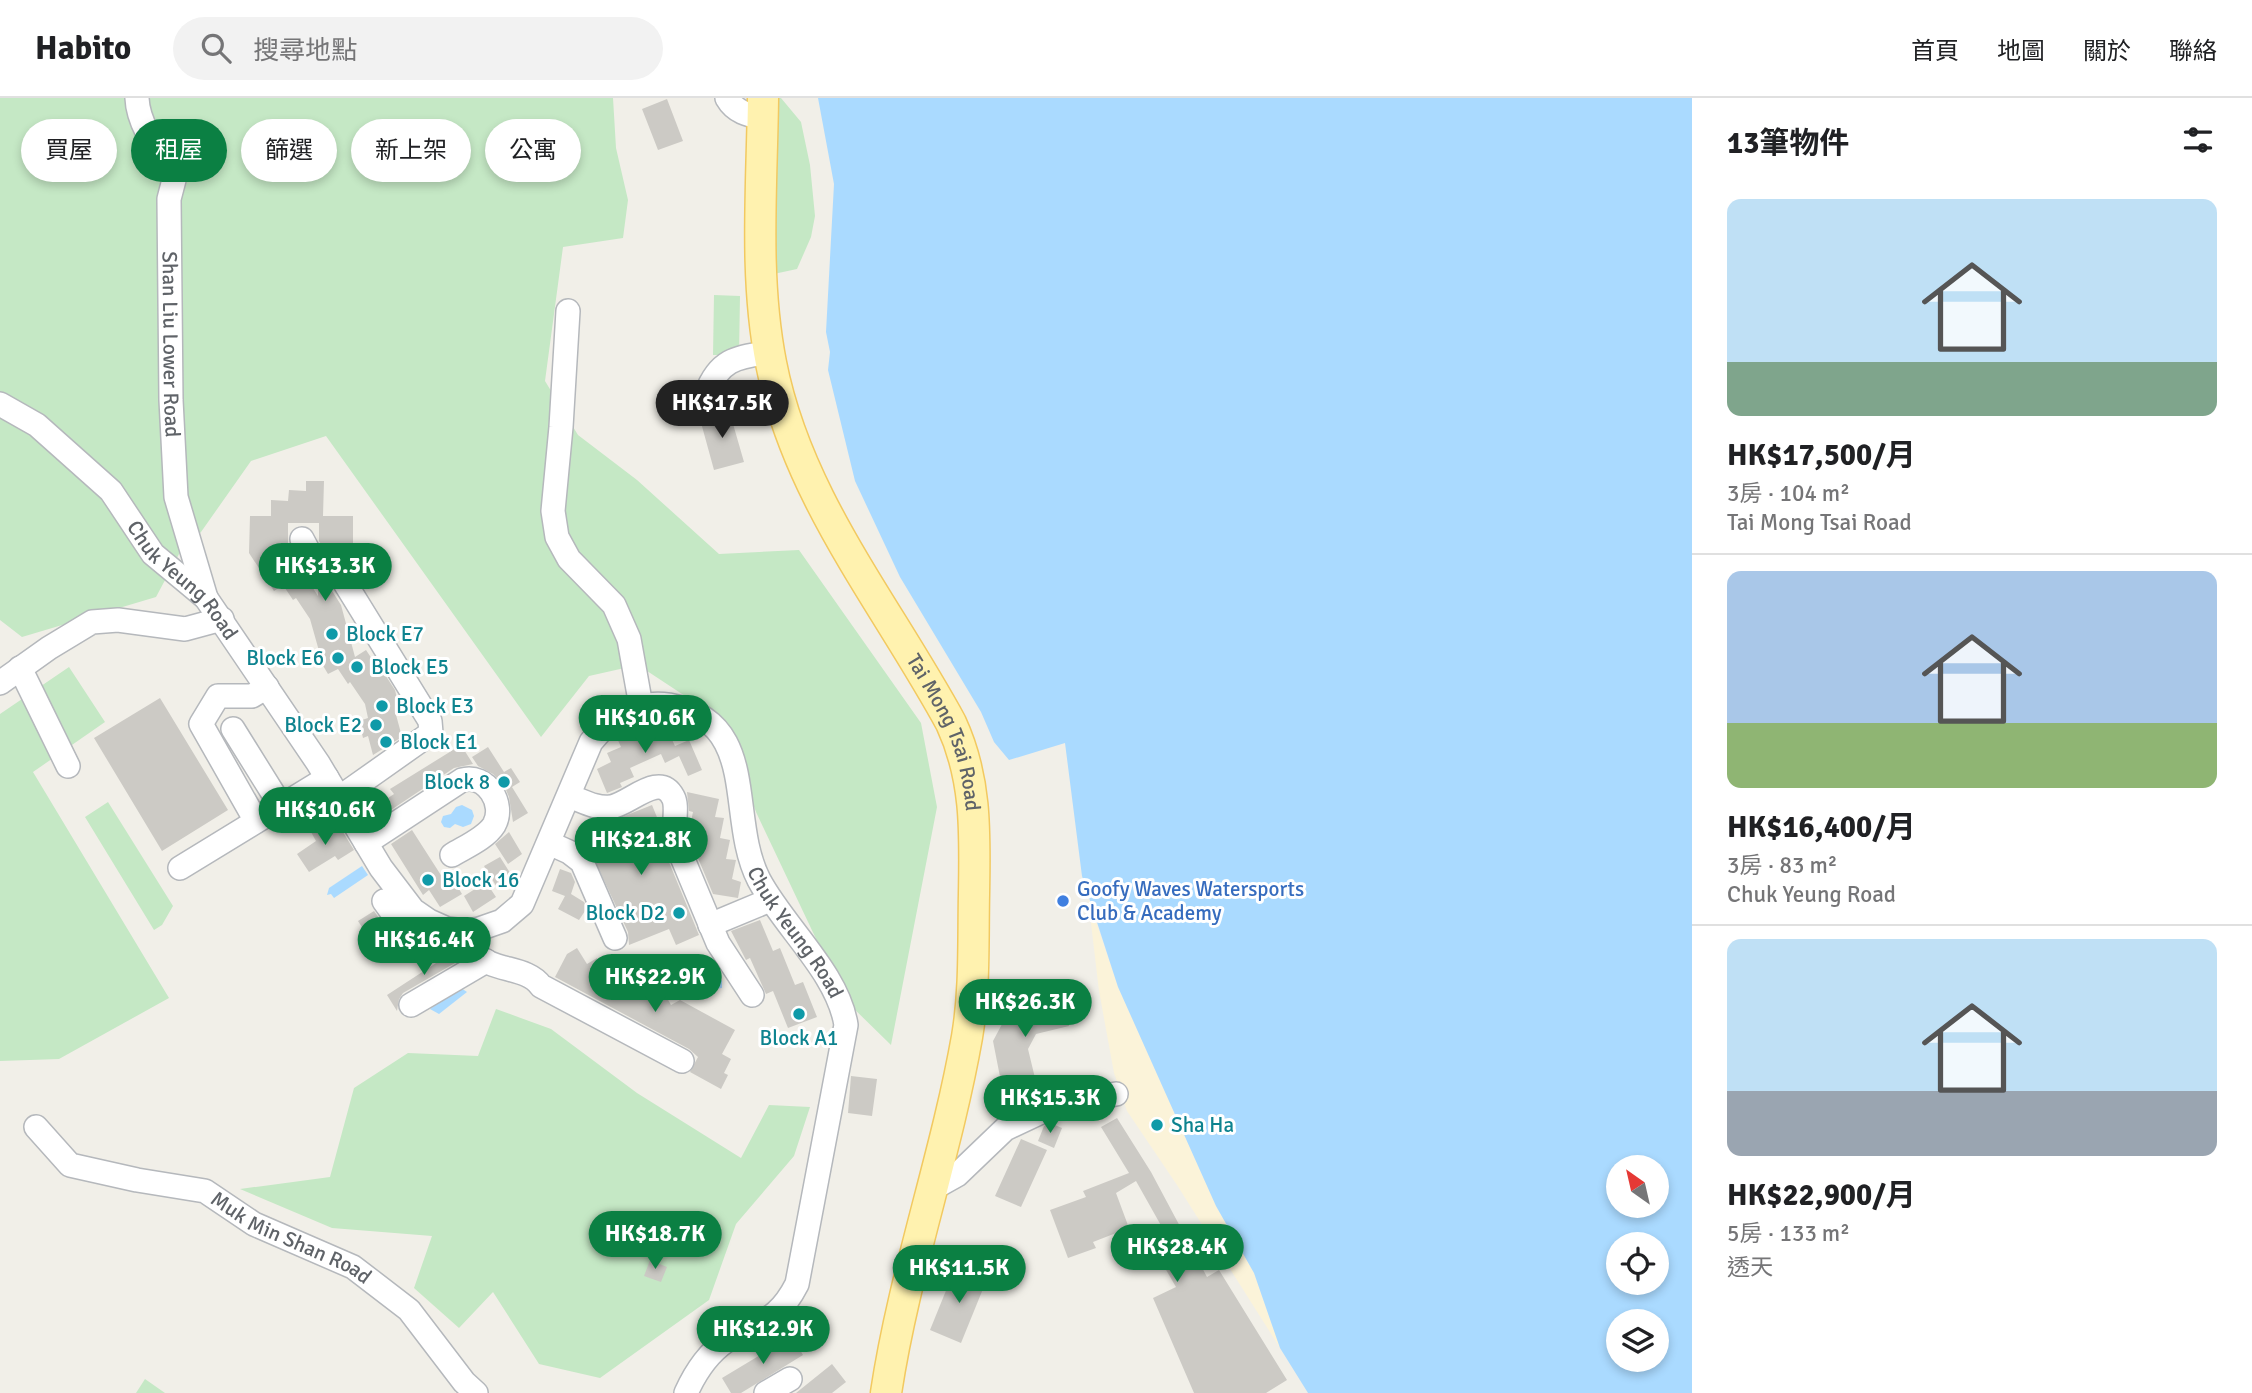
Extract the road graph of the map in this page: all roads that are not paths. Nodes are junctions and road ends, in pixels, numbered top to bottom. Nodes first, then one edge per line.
1 (137, 98) edge
2 (727, 98) edge
3 (763, 108) edge
4 (568, 311) dead end
5 (769, 353) junction
6 (711, 400) dead end
7 (0, 404) edge
8 (302, 539) dead end
9 (206, 598) junction
10 (222, 619) junction
11 (20, 668) junction
12 (0, 682) edge
13 (267, 687) junction
14 (641, 706) junction
15 (233, 729) dead end
16 (68, 766) dead end
17 (327, 778) junction
18 (569, 796) junction
19 (339, 798) junction
20 (281, 806) junction
21 (257, 821) junction
22 (366, 843) junction
23 (549, 843) junction
24 (452, 855) dead end
25 (180, 868) dead end
26 (770, 900) junction
27 (384, 901) dead end
28 (710, 925) junction
29 (413, 927) junction
30 (466, 931) junction
31 (615, 938) dead end
32 (486, 961) junction
33 (752, 995) dead end
34 (411, 1005) dead end
35 (682, 1061) dead end
36 (1116, 1094) dead end
37 (36, 1127) dead end
38 (932, 1189) junction
39 (790, 1379) dead end
40 (476, 1393) edge
41 (686, 1393) edge
42 (766, 1393) edge
43 (886, 1393) edge

1 - 9 street, Shan Liu Lower Road
2 - 3 street
3 - 5 main road, Tai Mong Tsai Road
4 - 14 street
5 - 6 street
5 - 38 main road, Tai Mong Tsai Road
7 - 9 street, Chuk Yeung Road
8 - 19 street
9 - 10 street, Chuk Yeung Road
10 - 11 street
10 - 13 street, Chuk Yeung Road
11 - 12 street
11 - 16 street
13 - 17 street, Chuk Yeung Road
13 - 21 street
14 - 18 street, Chuk Yeung Road
14 - 26 street, Chuk Yeung Road
15 - 20 street
17 - 19 street, Chuk Yeung Road
17 - 20 street
18 - 23 street, Chuk Yeung Road
18 - 28 street
19 - 22 street, Chuk Yeung Road
20 - 21 street
21 - 25 street
22 - 24 street
22 - 29 street, Chuk Yeung Road
23 - 30 street, Chuk Yeung Road
23 - 31 street
26 - 28 street
26 - 41 street, Chuk Yeung Road
27 - 29 street
28 - 33 street
29 - 30 street, Chuk Yeung Road
30 - 32 street
32 - 34 street
32 - 35 street
36 - 38 street
37 - 40 street, Muk Min Shan Road
38 - 43 main road, Tai Mong Tsai Road
39 - 42 street

